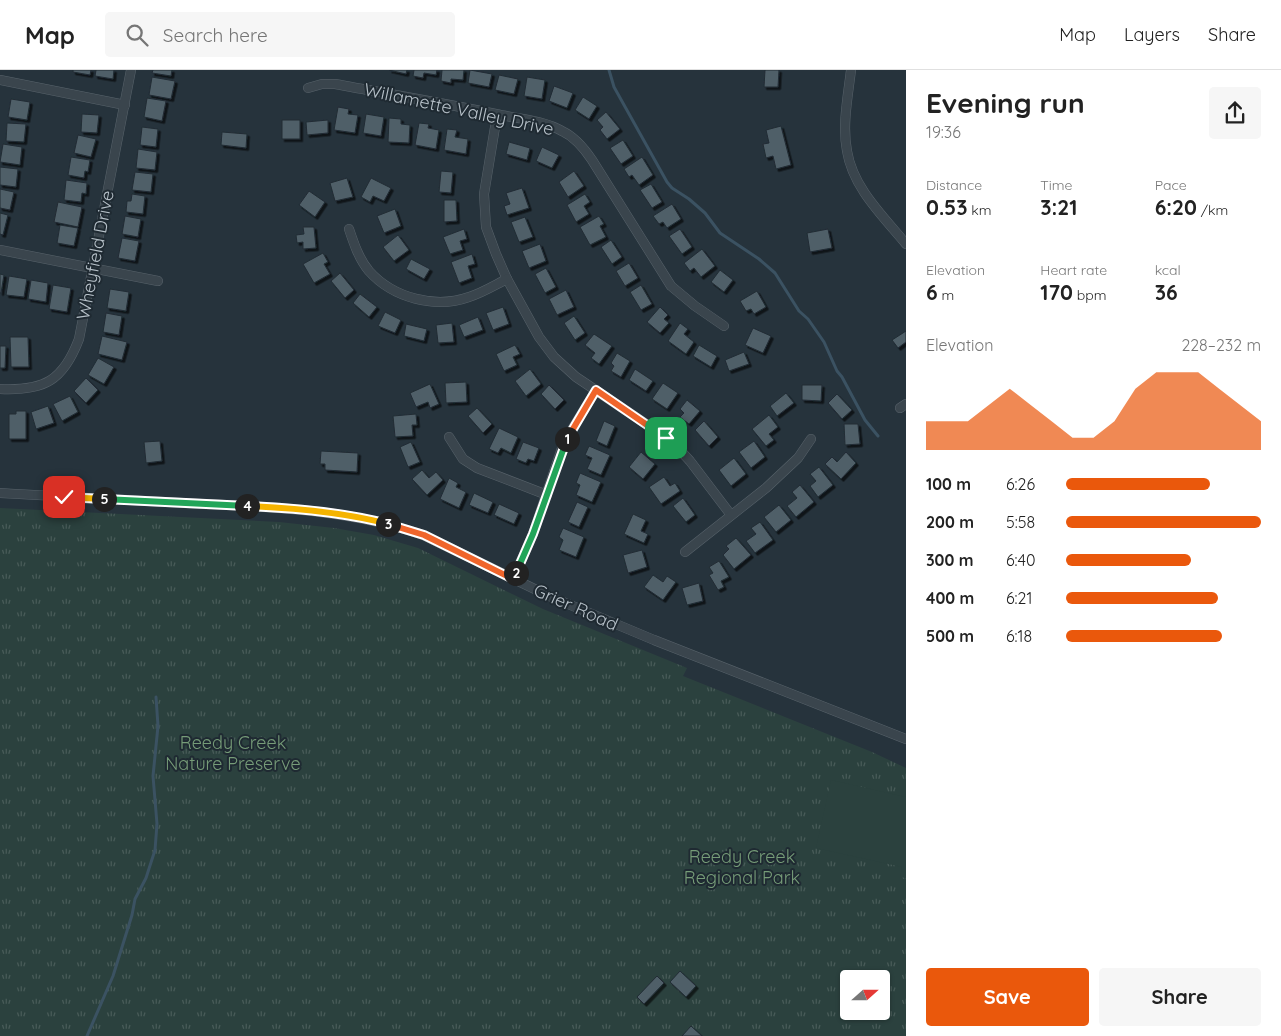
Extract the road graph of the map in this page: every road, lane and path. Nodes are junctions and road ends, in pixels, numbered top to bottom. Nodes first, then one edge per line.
1 (131, 70) edge
2 (851, 70) edge
3 (0, 80) edge
4 (308, 88) dead end
5 (124, 105) junction
6 (497, 115) junction
7 (348, 229) dead end
8 (906, 244) edge
9 (0, 250) edge
10 (92, 268) junction
11 (507, 279) junction
12 (158, 281) dead end
13 (724, 326) dead end
14 (0, 389) edge
15 (596, 390) junction
16 (449, 437) dead end
17 (811, 439) dead end
18 (0, 493) edge
19 (547, 496) junction
20 (731, 515) junction
21 (684, 552) dead end
22 (513, 579) junction
23 (906, 739) edge

1 - 5 street, Wheyfield Drive
2 - 8 street
3 - 5 street
4 - 6 street, Willamette Valley Drive
5 - 10 street, Wheyfield Drive
6 - 11 street
6 - 13 street, Willamette Valley Drive
7 - 11 street
9 - 10 street
10 - 12 street
10 - 14 street, Wheyfield Drive
11 - 15 street
15 - 19 street
15 - 20 street
16 - 19 street
17 - 20 street
18 - 22 street, Grier Road
19 - 22 street
20 - 21 street
22 - 23 street, Grier Road

